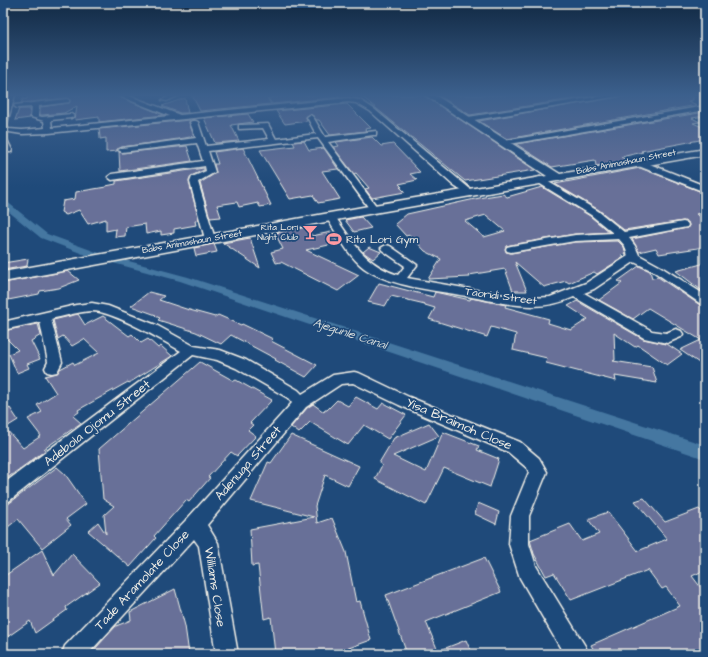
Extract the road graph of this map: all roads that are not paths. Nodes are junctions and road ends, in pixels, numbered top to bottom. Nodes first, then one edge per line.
1 (48, 126) edge
2 (104, 126) edge
3 (195, 126) edge
4 (314, 126) edge
5 (390, 126) edge
6 (478, 126) edge
7 (604, 126) edge
8 (242, 127) dead end
9 (4, 131) edge
10 (49, 131) junction
11 (373, 133) dead end
12 (321, 138) junction
13 (3, 140) edge
14 (199, 140) junction
15 (274, 141) junction
16 (504, 143) junction
17 (705, 147) edge
18 (203, 149) junction
19 (8, 150) dead end
20 (122, 150) dead end
21 (705, 152) edge
22 (209, 163) junction
23 (639, 163) junction
24 (112, 177) dead end
25 (550, 178) junction
26 (705, 189) edge
27 (470, 193) junction
28 (374, 209) junction
29 (331, 217) junction
30 (683, 225) dead end
31 (621, 235) junction
32 (210, 239) junction
33 (386, 248) dead end
34 (511, 249) dead end
35 (634, 258) junction
36 (3, 277) edge
37 (400, 280) junction
38 (574, 292) junction
39 (705, 301) edge
40 (44, 316) junction
41 (3, 326) edge
42 (676, 334) dead end
43 (191, 350) junction
44 (52, 368) dead end
45 (301, 403) junction
46 (3, 495) edge
47 (195, 524) junction
48 (72, 654) edge
49 (226, 654) edge
50 (577, 654) edge

1 - 10 street
2 - 10 street
3 - 14 street
4 - 12 street
5 - 27 street
6 - 16 main road
7 - 16 street
8 - 15 street
9 - 10 street
11 - 12 street
12 - 15 street
12 - 28 street
13 - 19 street
14 - 18 street
14 - 20 street
15 - 18 street
16 - 25 main road
17 - 25 main road, Babs Animashaun Street
18 - 22 street
21 - 23 main road, Babs Animashaun Street
22 - 24 street
22 - 32 street
23 - 25 main road, Babs Animashaun Street
23 - 26 street
25 - 27 main road, Babs Animashaun Street
25 - 31 street
27 - 28 main road, Babs Animashaun Street
28 - 29 main road, Babs Animashaun Street
29 - 32 main road, Babs Animashaun Street
29 - 37 street, Taoridi Street
30 - 31 street
31 - 34 street
31 - 35 street
32 - 36 main road, Babs Animashaun Street
33 - 37 street
35 - 38 street, Taoridi Street
35 - 39 street
37 - 38 street, Taoridi Street
38 - 42 street
40 - 41 street
40 - 43 street
40 - 44 street
43 - 45 street
43 - 46 street, Adebola Ojomu Street
45 - 47 street, Adenuga Street
45 - 50 street, Yisa Braimoh Close
47 - 48 street, Tade Aramolate Close
47 - 49 street, Williams Close

